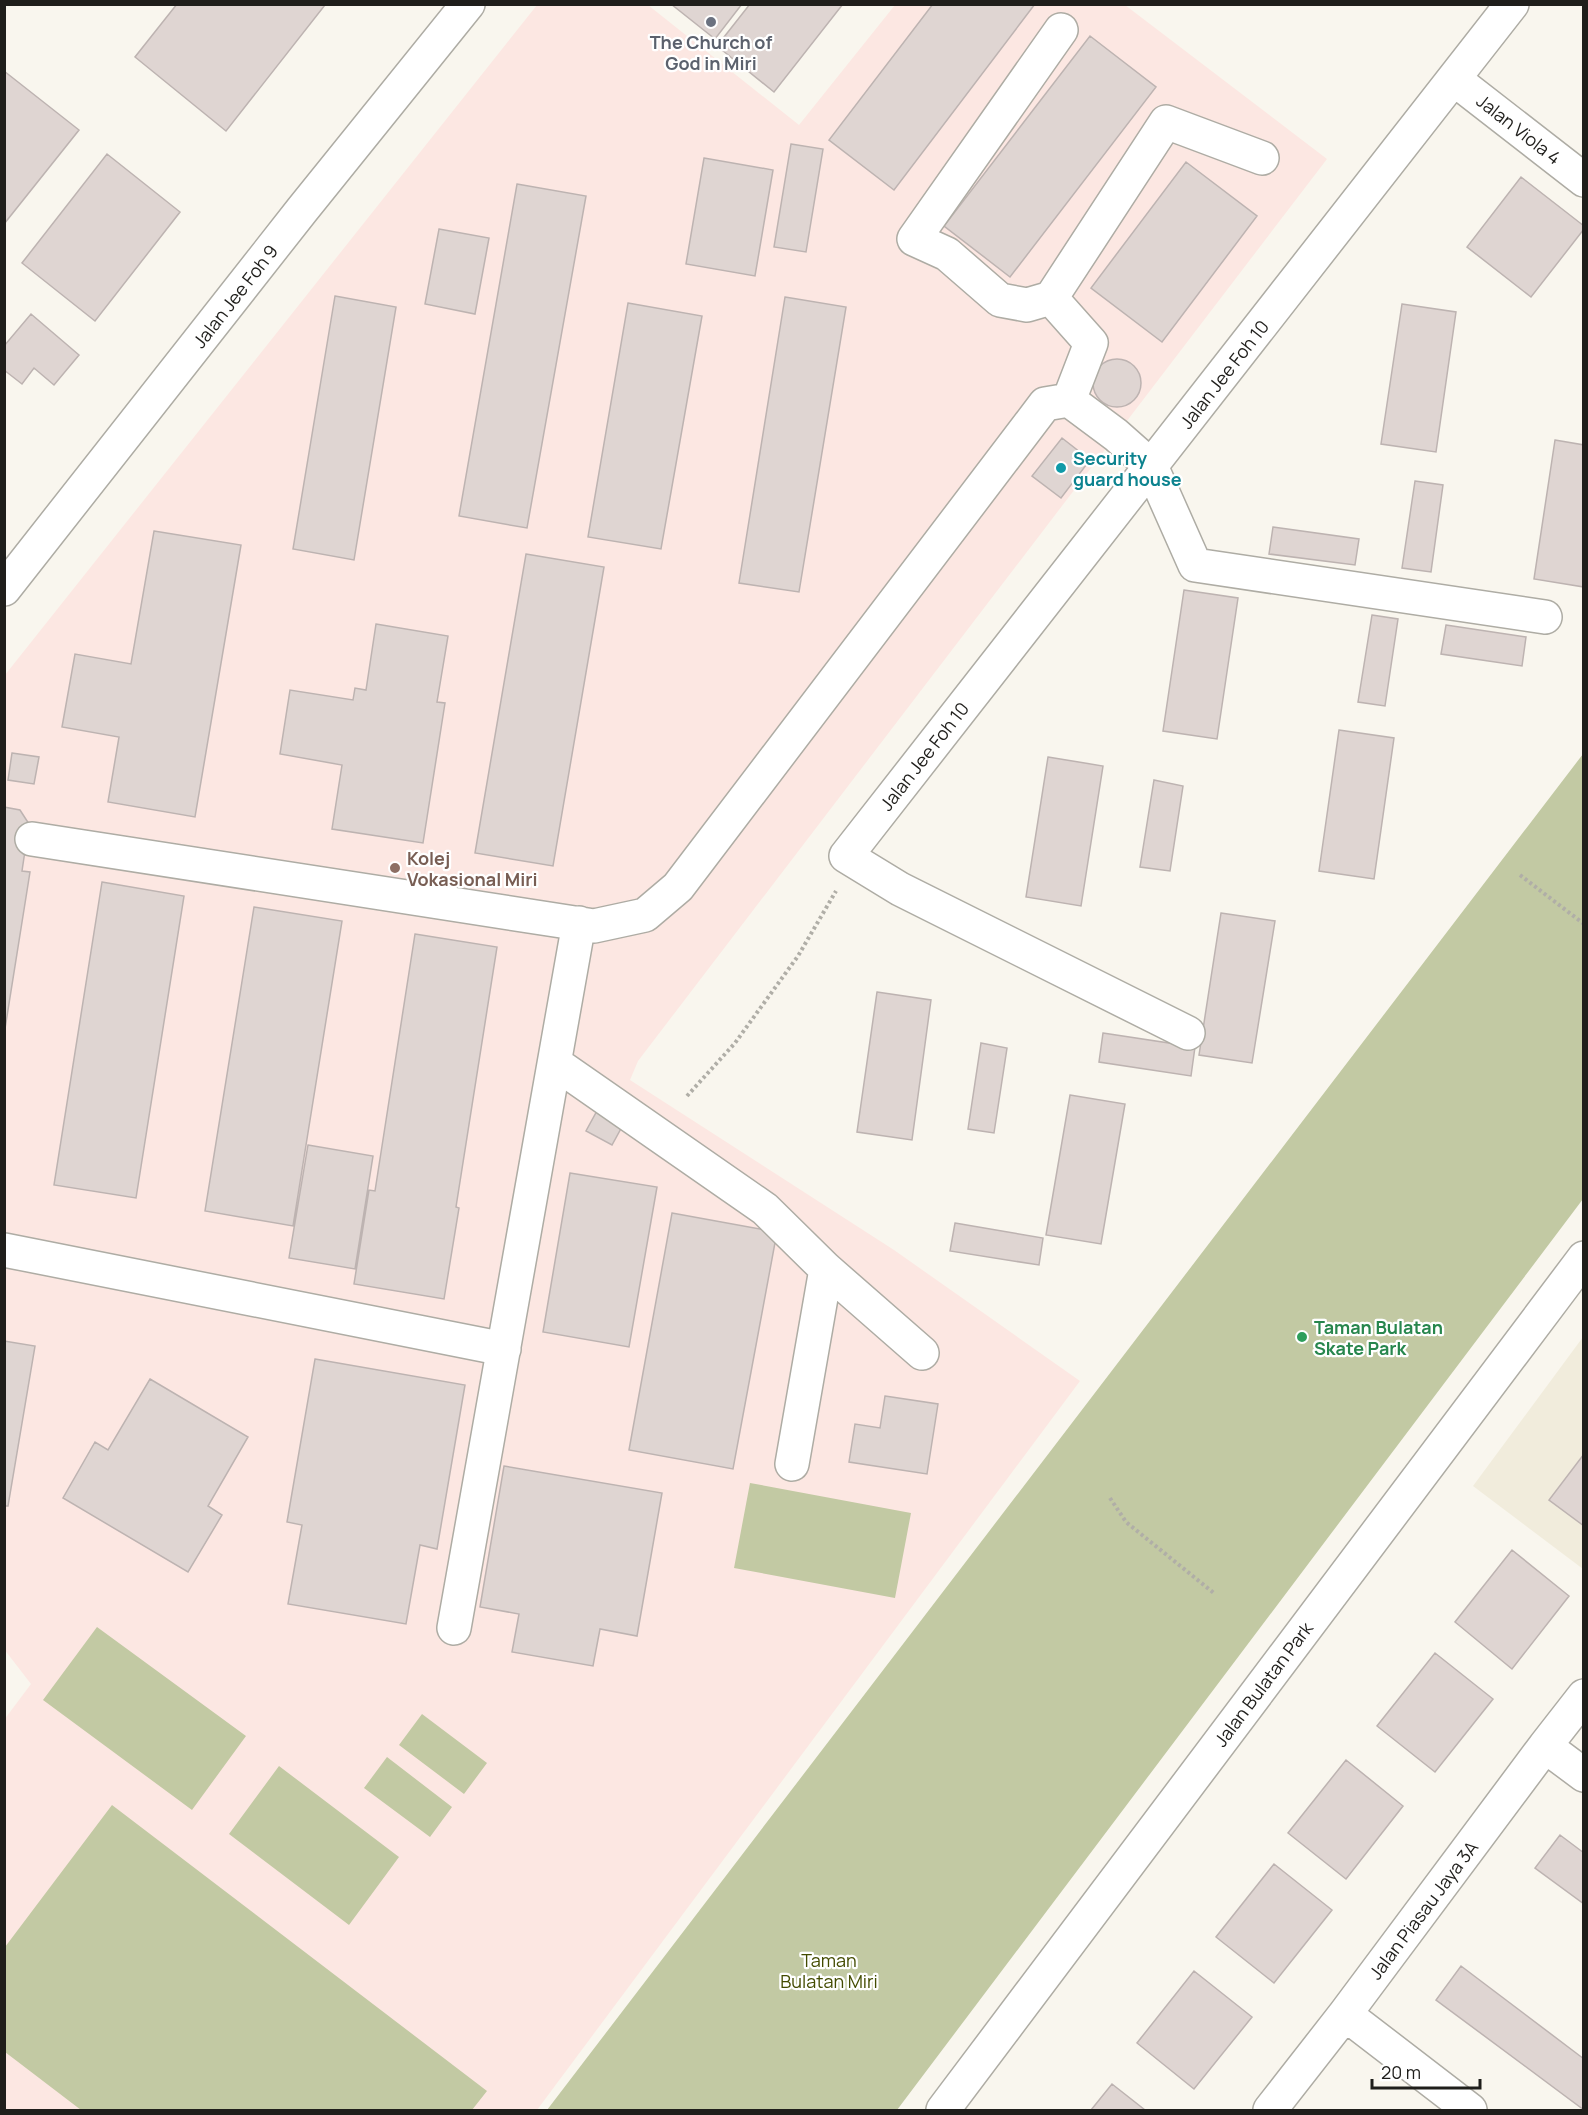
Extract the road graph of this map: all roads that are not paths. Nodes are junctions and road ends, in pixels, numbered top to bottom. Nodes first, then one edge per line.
1 (468, 4) edge
2 (1512, 4) edge
3 (1061, 30) dead end
4 (1454, 79) junction
5 (1262, 158) dead end
6 (1584, 180) edge
7 (1051, 298) junction
8 (1069, 400) junction
9 (1151, 466) junction
10 (4, 590) edge
11 (1545, 617) dead end
12 (32, 839) dead end
13 (579, 923) junction
14 (1188, 1033) dead end
15 (555, 1063) junction
16 (4, 1250) edge
17 (1584, 1258) edge
18 (826, 1269) junction
19 (504, 1349) junction
20 (922, 1353) dead end
21 (792, 1464) dead end
22 (454, 1628) dead end
23 (1584, 1696) edge
24 (1545, 1746) junction
25 (1584, 1775) edge
26 (1346, 2014) junction
27 (943, 2110) edge
28 (1270, 2110) edge
29 (1470, 2110) edge

1 - 10 street, Jalan Jee Foh 9
2 - 4 street, Jalan Jee Foh 10
3 - 7 street
4 - 6 street, Jalan Viola 4
4 - 9 street, Jalan Jee Foh 10
5 - 7 street
7 - 8 street
8 - 9 street
8 - 13 street
9 - 11 street
9 - 14 street, Jalan Jee Foh 10
12 - 13 street
13 - 15 street
15 - 18 street
15 - 19 street
16 - 19 street
17 - 27 street, Jalan Bulatan Park
18 - 20 street
18 - 21 street
19 - 22 street
23 - 24 street, Jalan Piasau Jaya 3A
24 - 25 street
24 - 26 street, Jalan Piasau Jaya 3A
26 - 28 street, Jalan Piasau Jaya 3A
26 - 29 street

